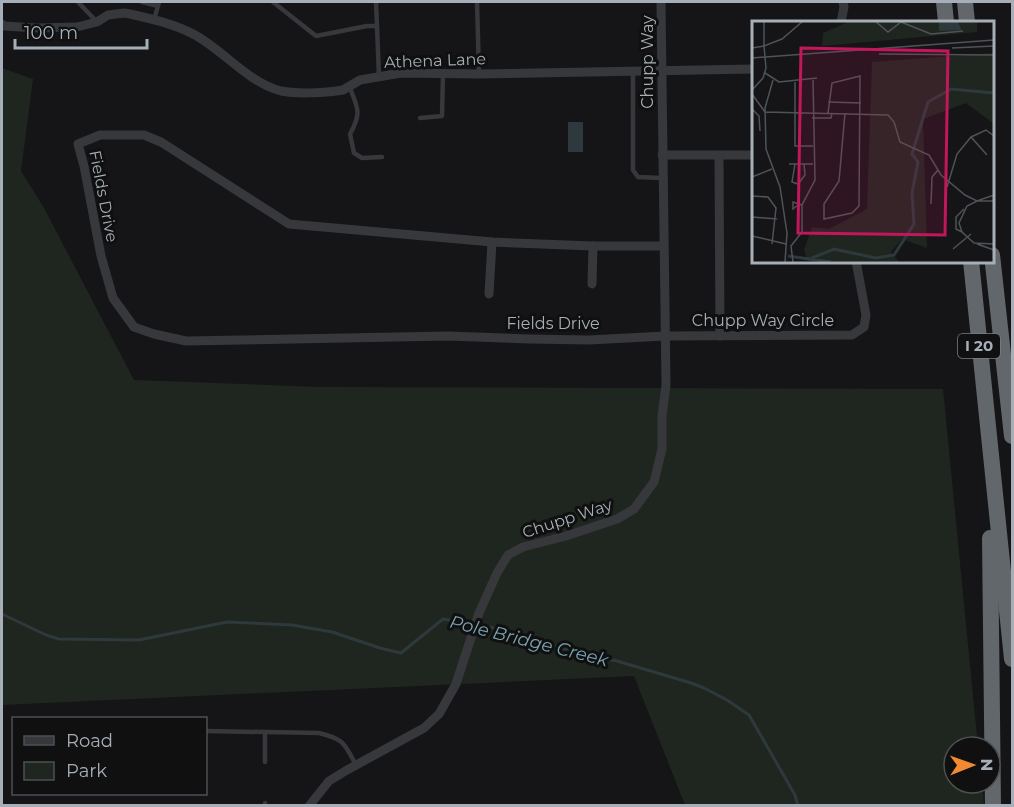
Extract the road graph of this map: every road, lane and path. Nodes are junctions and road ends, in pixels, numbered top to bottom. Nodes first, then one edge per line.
1 (78, 2) edge
2 (142, 2) edge
3 (273, 2) edge
4 (376, 2) edge
5 (477, 2) edge
6 (661, 2) edge
7 (843, 2) edge
8 (944, 2) edge
9 (965, 2) edge
10 (159, 4) edge
11 (154, 20) junction
12 (841, 21) edge
13 (946, 21) edge
14 (967, 21) edge
15 (97, 22) junction
16 (2, 24) edge
17 (377, 26) junction
18 (662, 69) junction
19 (752, 69) edge
20 (633, 70) junction
21 (443, 73) junction
22 (479, 74) junction
23 (378, 77) junction
24 (349, 86) junction
25 (420, 118) dead end
26 (662, 155) junction
27 (752, 155) edge
28 (718, 156) junction
29 (381, 157) dead end
30 (663, 178) junction
31 (492, 242) junction
32 (593, 246) junction
33 (663, 246) junction
34 (856, 262) edge
35 (970, 262) edge
36 (993, 262) edge
37 (592, 284) dead end
38 (489, 294) dead end
39 (665, 336) junction
40 (720, 336) junction
41 (988, 432) junction
42 (1012, 436) edge
43 (1012, 659) edge
44 (207, 731) edge
45 (265, 732) junction
46 (265, 762) dead end
47 (356, 765) junction
48 (309, 806) edge
49 (993, 806) edge

1 - 15 lane
2 - 10 lane
3 - 17 lane
4 - 17 lane
5 - 22 lane
6 - 18 street, Chupp Way
7 - 12 street
8 - 13 highway
9 - 14 highway
10 - 11 lane
11 - 15 street, Athena Lane
11 - 24 street, Athena Lane
15 - 16 street, Athena Lane
17 - 23 lane
18 - 19 street, Athena Lane
18 - 20 street, Athena Lane
18 - 26 street, Chupp Way
20 - 22 street, Athena Lane
20 - 30 lane
21 - 22 street, Athena Lane
21 - 23 street, Athena Lane
21 - 25 lane
23 - 24 street, Athena Lane
24 - 29 lane
26 - 28 street
26 - 30 street, Chupp Way
27 - 28 street
28 - 40 street
30 - 33 street, Chupp Way
31 - 32 street, Fields Drive
31 - 38 street
31 - 39 street, Fields Drive
32 - 33 street, Fields Drive
32 - 37 street
33 - 39 street, Chupp Way
34 - 40 street, Chupp Way Circle
35 - 41 highway, I 20
36 - 42 highway, I 20
39 - 40 street, Chupp Way Circle
39 - 47 street, Chupp Way
41 - 43 highway, I 20
41 - 49 highway
44 - 45 lane
45 - 46 lane
45 - 47 lane
47 - 48 street, Chupp Way

